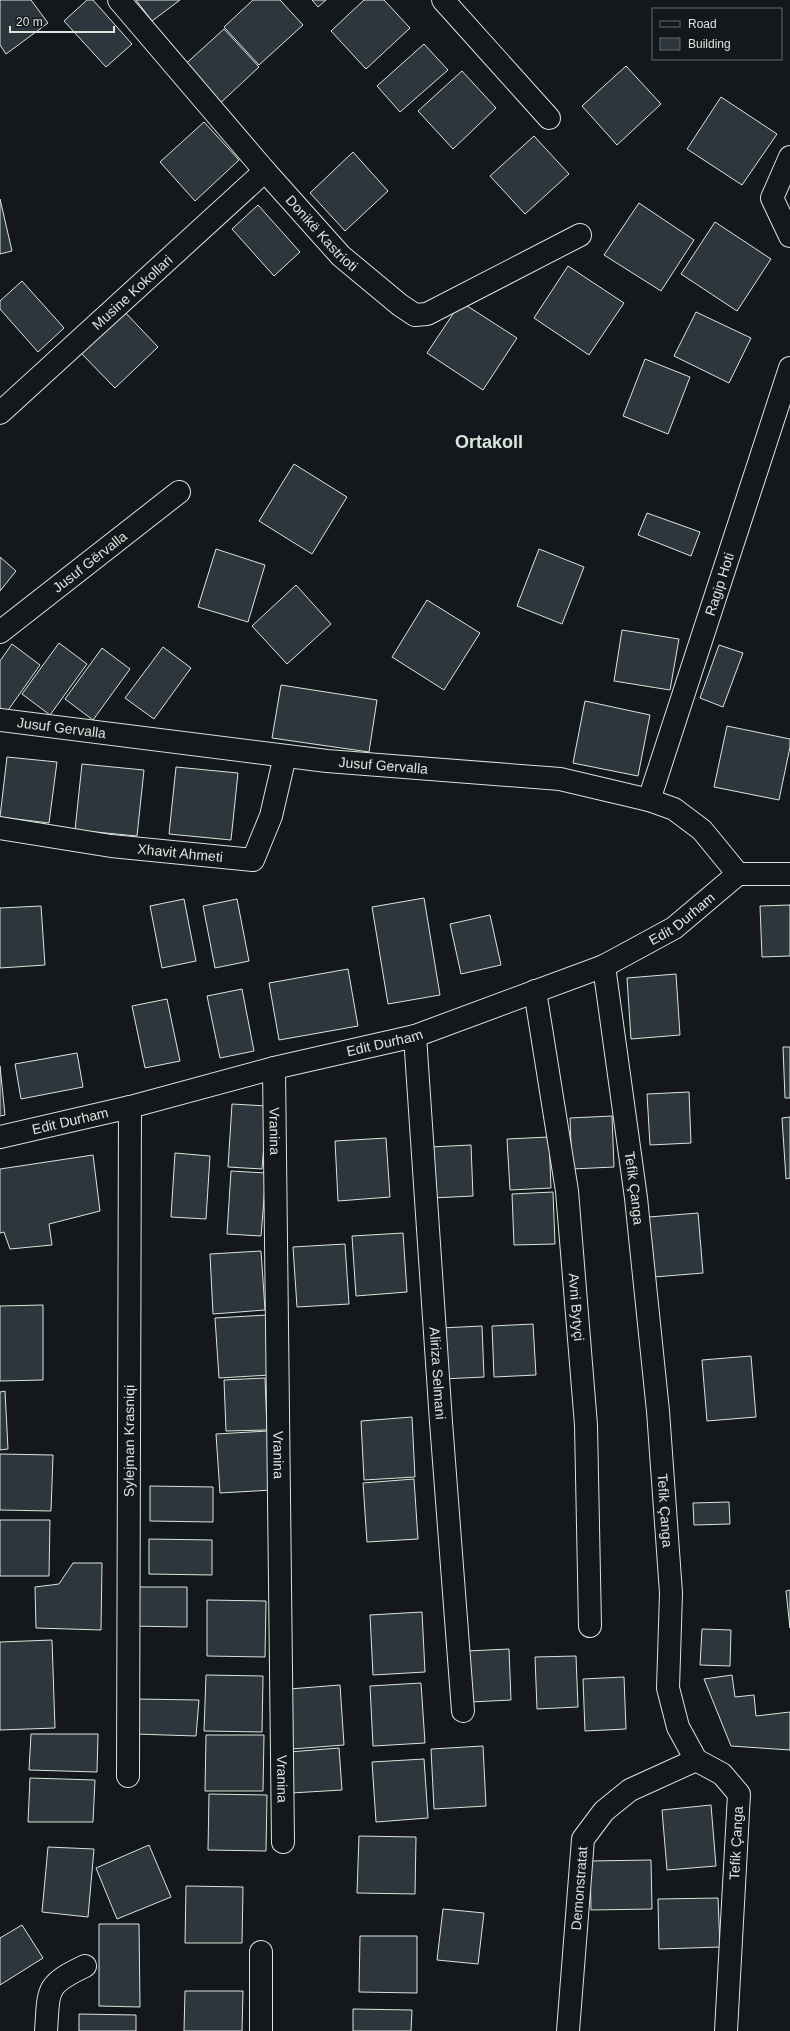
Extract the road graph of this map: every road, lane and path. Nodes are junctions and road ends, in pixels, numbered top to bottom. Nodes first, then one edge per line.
1 (119, 0) edge
2 (443, 0) edge
3 (549, 118) dead end
4 (790, 157) edge
5 (265, 170) junction
6 (580, 235) dead end
7 (790, 236) edge
8 (790, 368) edge
9 (0, 413) edge
10 (179, 492) dead end
11 (0, 632) edge
12 (0, 720) edge
13 (285, 756) junction
14 (649, 800) junction
15 (0, 828) edge
16 (738, 874) junction
17 (790, 874) edge
18 (604, 966) junction
19 (536, 991) junction
20 (415, 1036) junction
21 (274, 1068) junction
22 (130, 1107) junction
23 (0, 1137) edge
24 (590, 1626) dead end
25 (463, 1711) dead end
26 (696, 1760) junction
27 (128, 1776) dead end
28 (283, 1842) dead end
29 (261, 1952) dead end
30 (85, 1966) dead end
31 (46, 2031) edge
32 (261, 2031) edge
33 (568, 2031) edge
34 (726, 2031) edge

1 - 5 street, Donikë Kastrioti
2 - 3 street
4 - 7 street
5 - 6 street, Donikë Kastrioti
5 - 9 street, Musine Kokollari
8 - 14 street, Ragip Hoti
10 - 11 street, Jusuf Gërvalla
12 - 13 street, Jusuf Gervalla
13 - 14 street, Jusuf Gervalla
13 - 15 street, Xhavit Ahmeti
14 - 16 street, Jusuf Gervalla
16 - 17 street
16 - 18 street, Edit Durham
18 - 19 street, Edit Durham
18 - 26 street, Tefik Çanga
19 - 20 street, Edit Durham
19 - 24 street, Avni Bytyçi
20 - 21 street, Edit Durham
20 - 25 street, Aliriza Selmani
21 - 22 street, Edit Durham
21 - 28 street, Vranina
22 - 23 street, Edit Durham
22 - 27 street, Sylejman Krasniqi
26 - 33 street, Demonstratat
26 - 34 street, Tefik Çanga
29 - 32 street
30 - 31 street

